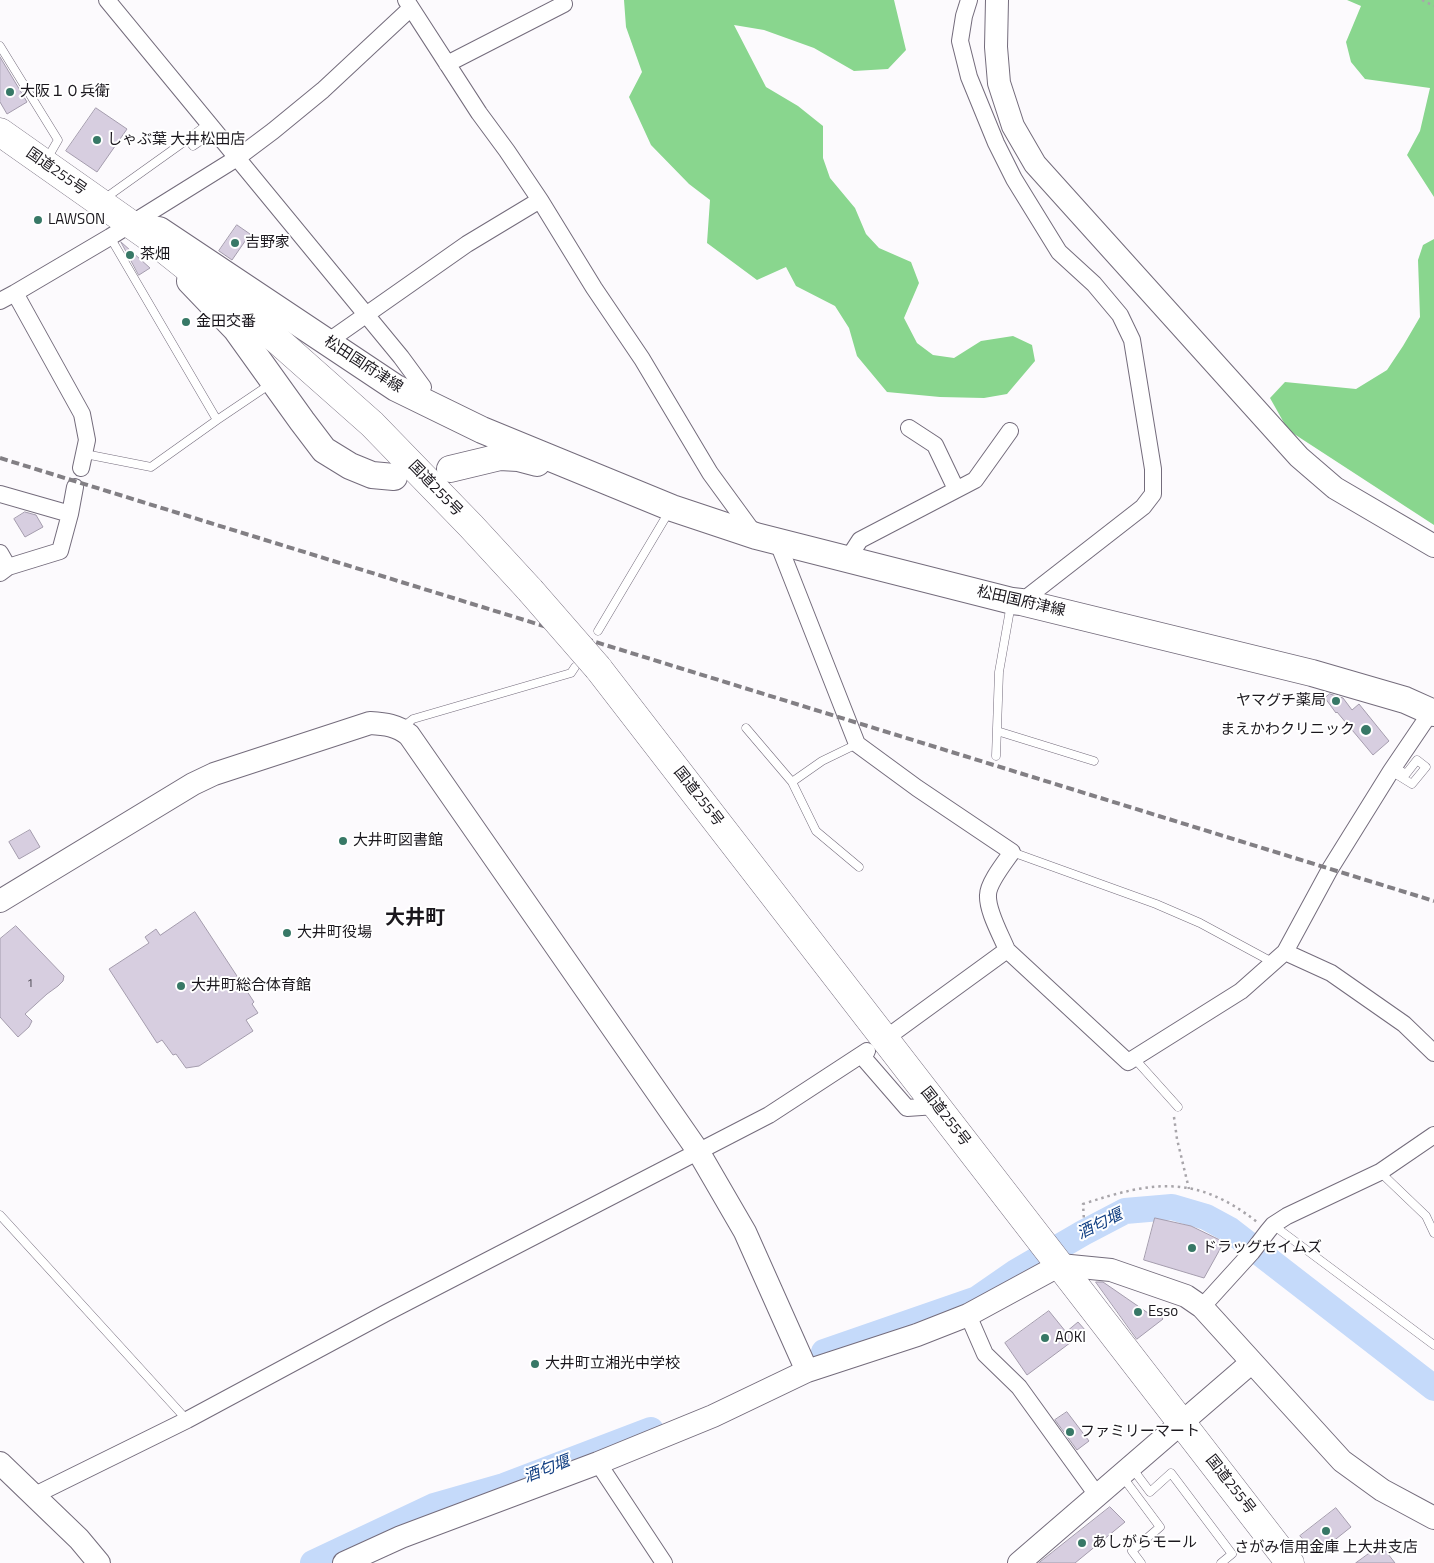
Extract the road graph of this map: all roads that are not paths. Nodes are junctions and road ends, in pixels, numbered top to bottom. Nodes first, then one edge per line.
1 (107, 0) edge
2 (969, 0) edge
3 (997, 0) edge
4 (408, 4) edge
5 (564, 4) dead end
6 (0, 46) edge
7 (447, 64) junction
8 (212, 127) junction
9 (0, 132) edge
10 (237, 158) junction
11 (44, 164) junction
12 (540, 200) junction
13 (99, 202) junction
14 (129, 233) junction
15 (15, 293) junction
16 (0, 301) edge
17 (275, 308) junction
18 (365, 314) junction
19 (422, 387) dead end
20 (264, 389) dead end
21 (217, 420) junction
22 (909, 428) dead end
23 (1010, 431) dead end
24 (83, 461) joint
25 (450, 469) dead end
26 (394, 477) dead end
27 (610, 483) junction
28 (75, 487) dead end
29 (956, 489) junction
30 (0, 494) edge
31 (672, 508) junction
32 (70, 514) junction
33 (767, 539) junction
34 (1434, 546) edge
35 (0, 553) edge
36 (847, 560) junction
37 (4, 570) edge
38 (1017, 601) junction
39 (598, 631) dead end
40 (587, 667) junction
41 (1433, 712) edge
42 (402, 728) junction
43 (746, 728) dead end
44 (997, 731) junction
45 (857, 744) junction
46 (996, 756) dead end
47 (1094, 760) dead end
48 (792, 782) junction
49 (1012, 852) junction
50 (858, 866) dead end
51 (0, 901) edge
52 (1007, 950) junction
53 (1280, 957) junction
54 (893, 1033) dead end
55 (1434, 1053) edge
56 (1134, 1058) junction
57 (936, 1106) junction
58 (1176, 1109) road end
59 (1434, 1135) edge
60 (698, 1151) junction
61 (1380, 1172) junction
62 (0, 1214) edge
63 (1269, 1230) junction
64 (1434, 1233) edge
65 (1052, 1255) junction
66 (1202, 1307) junction
67 (968, 1315) junction
68 (1434, 1345) edge
69 (1252, 1362) junction
70 (807, 1371) junction
71 (187, 1420) junction
72 (1182, 1422) junction
73 (0, 1463) edge
74 (598, 1463) junction
75 (1126, 1470) junction
76 (35, 1495) junction
77 (1097, 1495) junction
78 (1434, 1518) edge
79 (354, 1561) edge
80 (99, 1563) edge
81 (664, 1563) edge
82 (1019, 1563) edge
83 (1141, 1563) edge
84 (1221, 1563) edge
85 (1290, 1563) edge

1 - 8 street
2 - 38 street
3 - 34 street
4 - 7 street
4 - 10 street
5 - 7 street
6 - 11 lane
7 - 12 street
8 - 10 street
8 - 13 lane
9 - 11 highway, 国道255号
10 - 14 street
10 - 18 street
11 - 13 highway, 国道255号
12 - 18 street
12 - 33 street
13 - 14 highway, 国道255号
14 - 15 street
14 - 17 main road, 松田国府津線
14 - 21 lane
14 - 26 main road
14 - 40 highway, 国道255号, bridge
15 - 16 street
15 - 24 street
17 - 18 street
17 - 27 main road, 松田国府津線
18 - 19 street
20 - 21 lane
21 - 24 lane
22 - 29 street
23 - 29 street
25 - 27 main road, 松田国府津線
27 - 31 main road, 松田国府津線
28 - 32 street
29 - 36 street
30 - 32 street
31 - 33 main road, 松田国府津線
31 - 39 lane
32 - 37 street
33 - 36 main road, 松田国府津線
33 - 45 street
35 - 37 street
36 - 38 main road, 松田国府津線
38 - 41 main road, 松田国府津線
38 - 44 lane
40 - 42 lane
40 - 57 highway, 国道255号
41 - 53 street
42 - 51 street
42 - 60 street
43 - 48 lane
44 - 46 lane
44 - 47 lane
45 - 48 lane
45 - 49 street
48 - 50 lane
49 - 52 street
49 - 53 lane
52 - 54 street
52 - 56 street
53 - 55 street
53 - 56 street
56 - 58 lane
57 - 60 street
57 - 65 highway, 国道255号
59 - 61 street
60 - 70 street
60 - 71 street
61 - 63 street
61 - 64 lane
62 - 71 lane
63 - 66 street
63 - 68 lane
65 - 66 street
65 - 67 street
65 - 72 highway, 国道255号
66 - 69 street
67 - 70 street
67 - 77 street
69 - 72 street
69 - 78 street
70 - 74 street
71 - 76 street
72 - 75 street
72 - 85 highway, 国道255号
73 - 76 street
74 - 79 street
74 - 81 street
75 - 77 street
75 - 83 lane
75 - 84 lane
76 - 80 street
77 - 82 street

